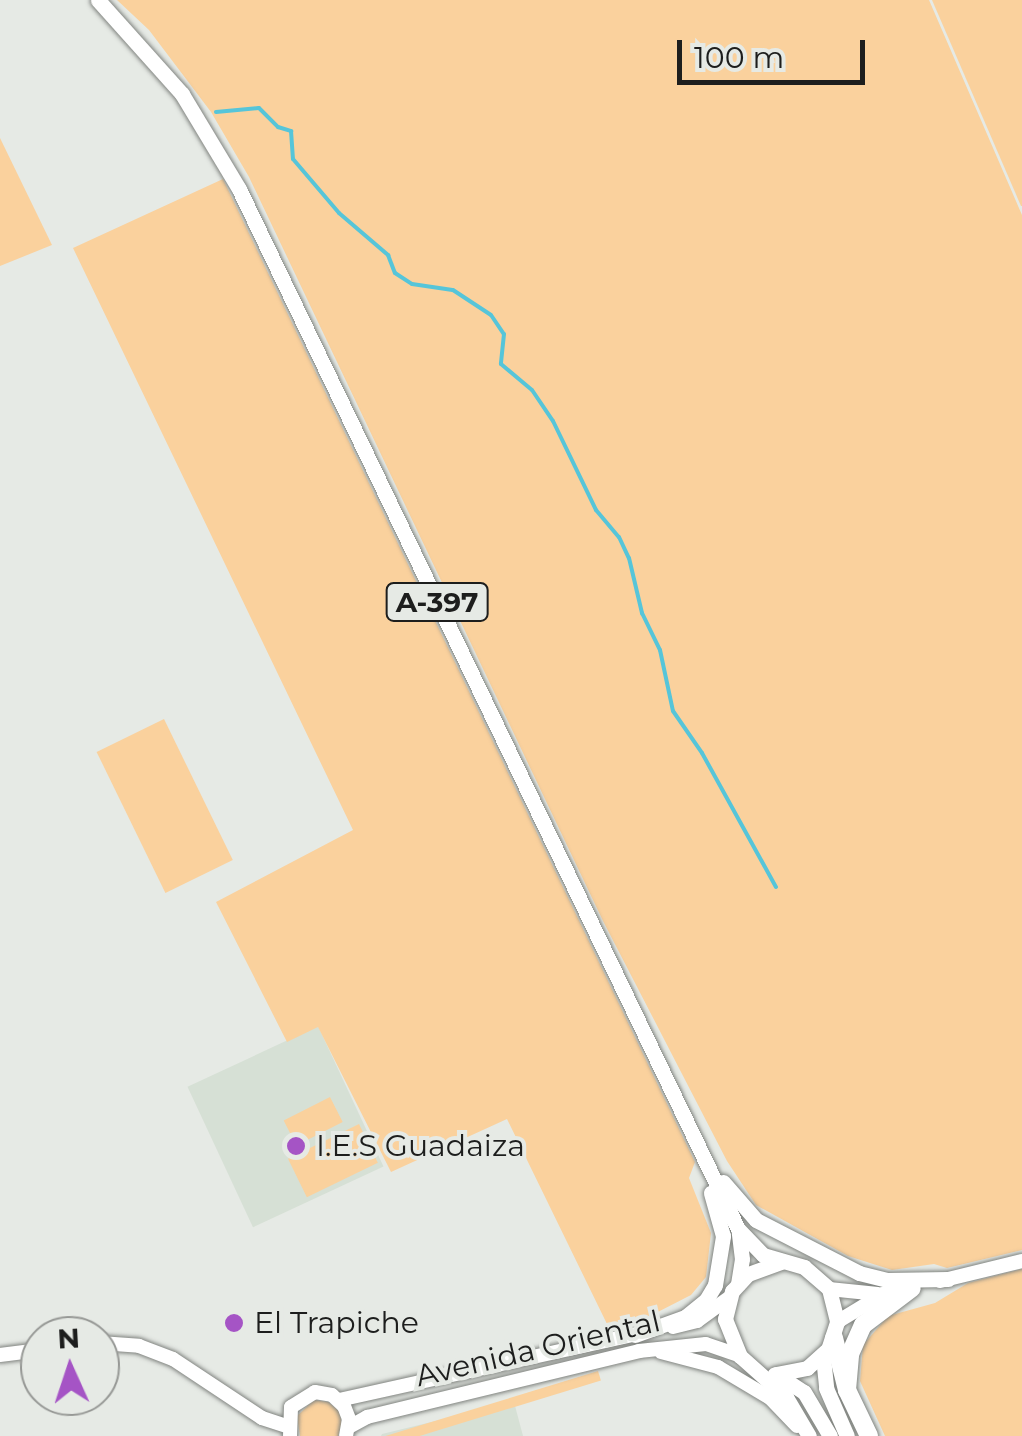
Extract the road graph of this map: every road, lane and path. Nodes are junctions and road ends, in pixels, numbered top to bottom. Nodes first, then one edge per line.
1 (98, 0) edge
2 (709, 1169) junction
3 (738, 1228) junction
4 (1022, 1261) edge
5 (785, 1262) junction
6 (948, 1279) junction
7 (912, 1288) junction
8 (829, 1289) junction
9 (733, 1291) junction
10 (883, 1294) junction
11 (836, 1330) junction
12 (635, 1334) junction
13 (120, 1344) edge
14 (650, 1350) junction
15 (740, 1356) junction
16 (823, 1357) junction
17 (758, 1369) junction
18 (775, 1374) junction
19 (847, 1390) junction
20 (339, 1400) junction
21 (289, 1431) edge
22 (347, 1431) edge
23 (806, 1436) edge
24 (830, 1436) edge
25 (847, 1436) edge
26 (869, 1436) edge

1 - 2 main road, A-397
2 - 3 main road, A-397
2 - 6 main road
2 - 12 main road
3 - 5 main road, A-397
3 - 9 main road, A-397
4 - 6 street
5 - 8 main road, A-397
5 - 9 main road
6 - 7 street
7 - 10 street
7 - 19 highway
8 - 10 street
8 - 11 main road
9 - 12 street, Avenida Oriental
9 - 15 main road, A-397
10 - 11 street
11 - 16 main road
11 - 19 highway
12 - 20 street, Avenida Oriental
13 - 21 street
14 - 15 street, Avenida Oriental
14 - 22 street, Avenida Oriental
14 - 23 street
15 - 17 main road
16 - 18 main road
16 - 25 main road
17 - 18 main road
17 - 23 main road
18 - 24 main road
19 - 26 highway
20 - 21 street
20 - 22 street, Avenida Oriental

